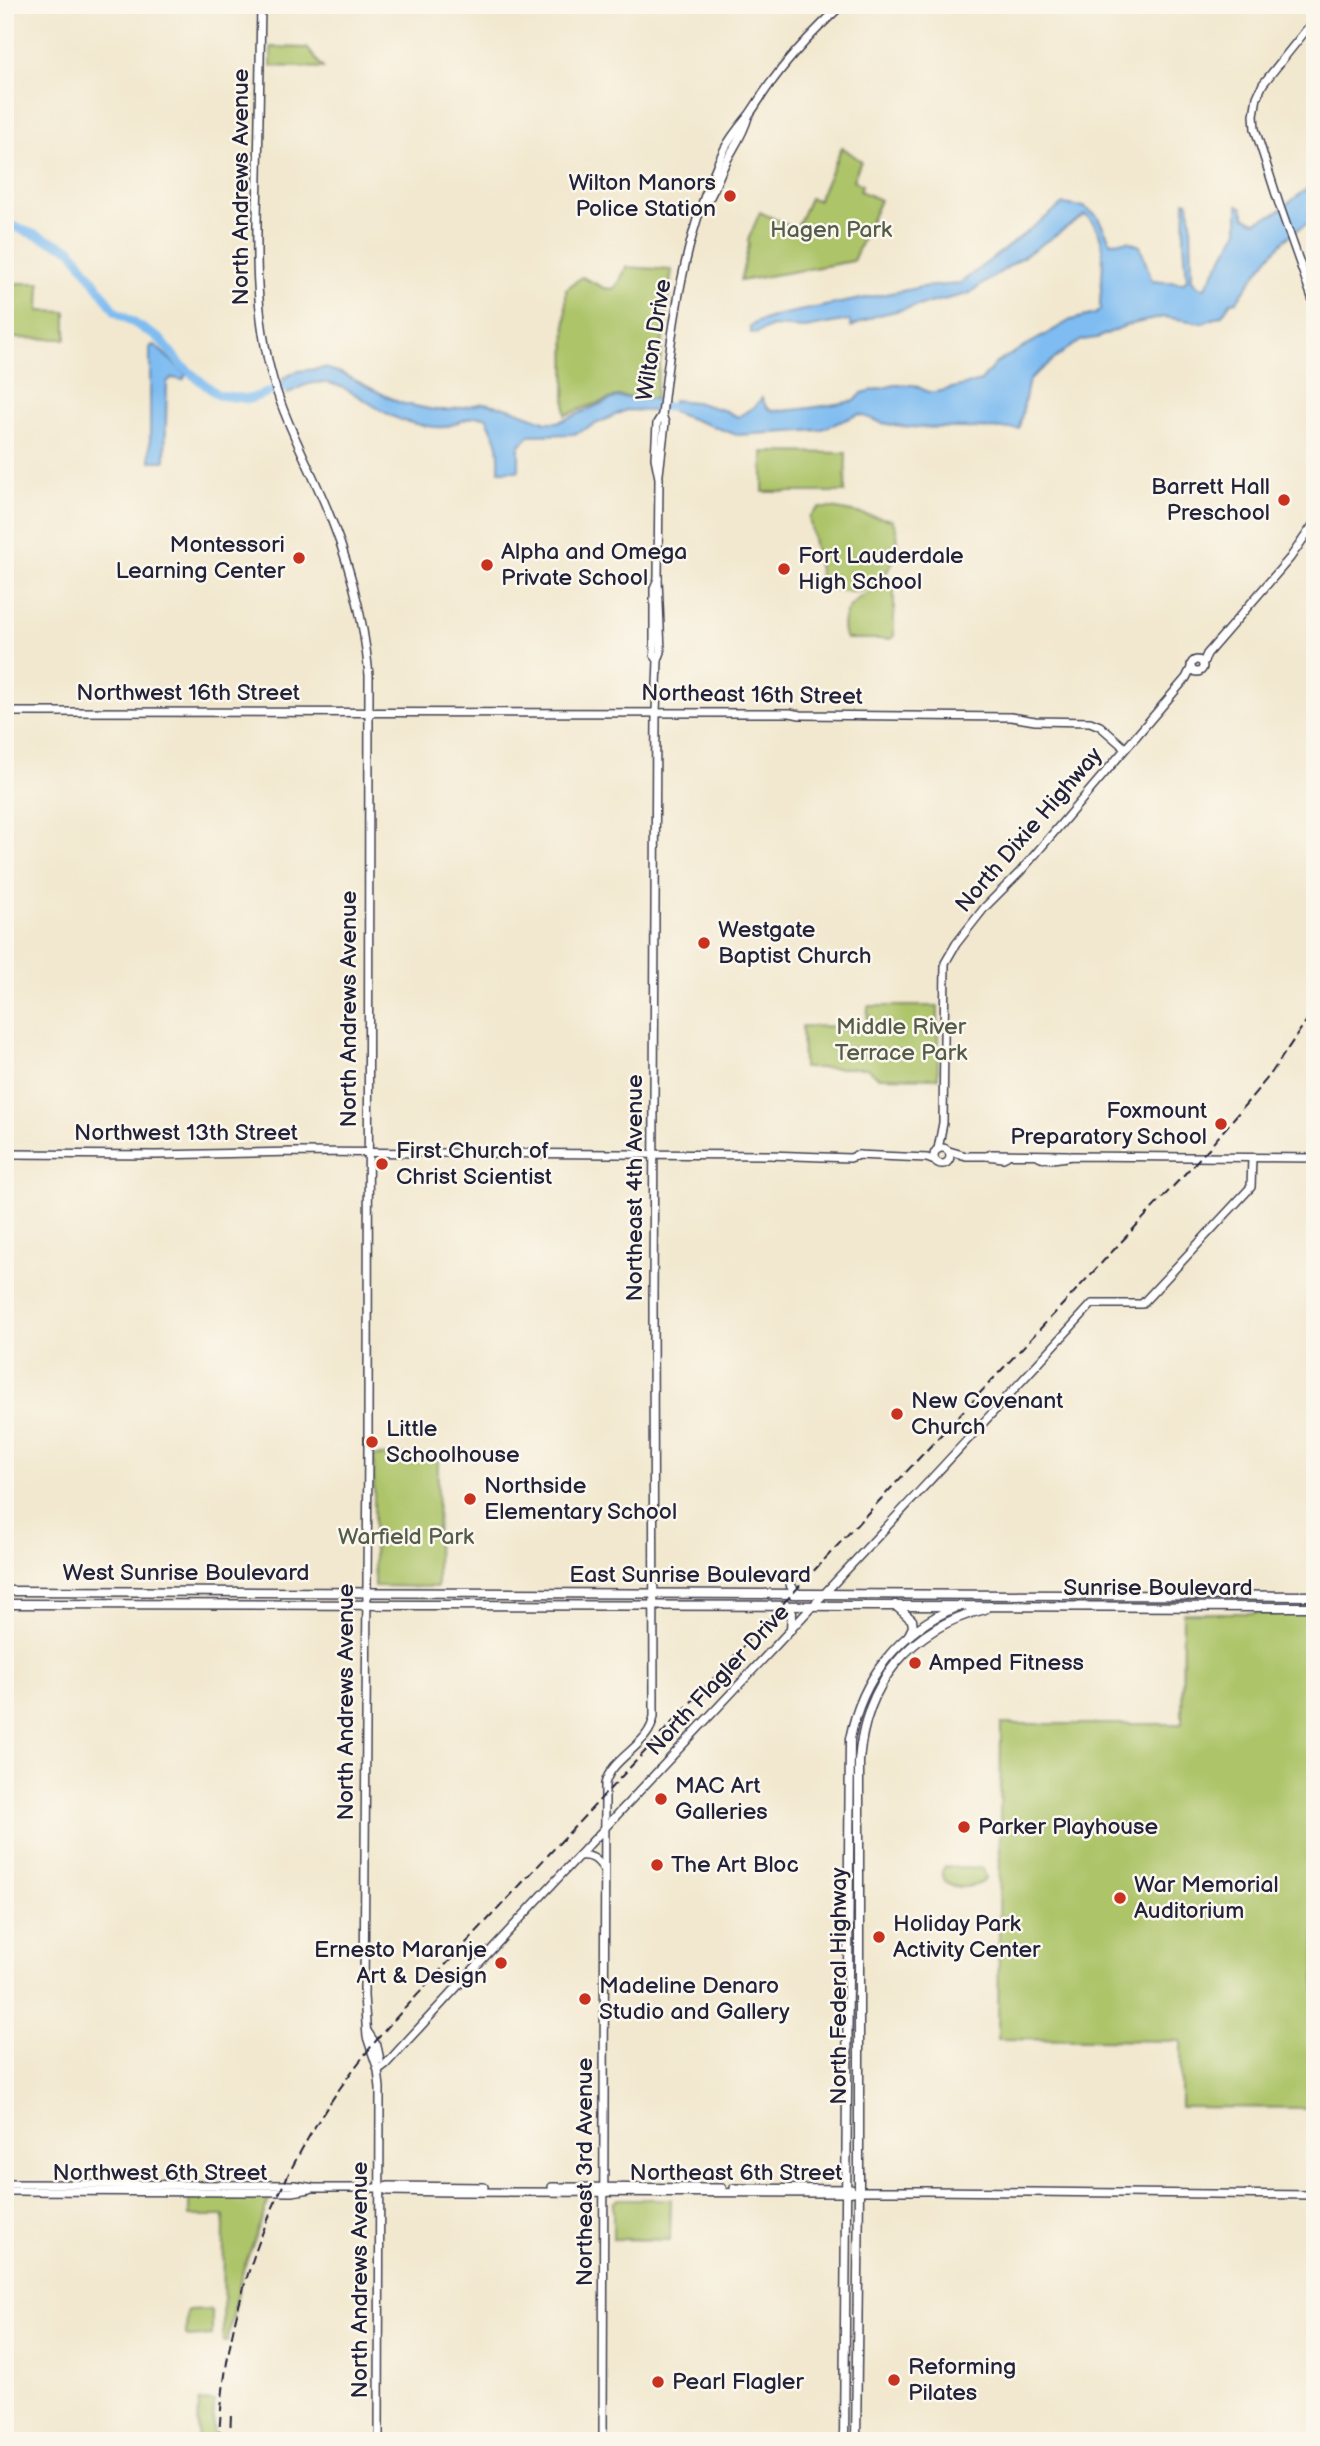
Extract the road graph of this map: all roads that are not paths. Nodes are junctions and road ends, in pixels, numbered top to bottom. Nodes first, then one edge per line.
1 (261, 5) edge
2 (842, 5) edge
3 (1315, 19) edge
4 (748, 116) junction
5 (725, 148) junction
6 (727, 160) junction
7 (702, 209) junction
8 (1315, 306) edge
9 (662, 415) joint
10 (1315, 522) edge
11 (5, 712) edge
12 (370, 712) junction
13 (656, 712) junction
14 (1125, 748) junction
15 (368, 1153) junction
16 (5, 1154) edge
17 (654, 1154) junction
18 (942, 1154) junction
19 (1252, 1158) junction
20 (1315, 1158) edge
21 (790, 1578) dead end
22 (5, 1591) edge
23 (21, 1591) junction
24 (222, 1592) junction
25 (366, 1593) junction
26 (509, 1594) junction
27 (524, 1594) junction
28 (655, 1594) junction
29 (775, 1594) junction
30 (797, 1594) junction
31 (822, 1594) junction
32 (1014, 1594) junction
33 (1123, 1595) junction
34 (1196, 1595) junction
35 (1315, 1596) edge
36 (1315, 1602) edge
37 (6, 1604) edge
38 (366, 1604) junction
39 (204, 1605) junction
40 (491, 1605) junction
41 (655, 1605) junction
42 (758, 1605) junction
43 (786, 1605) junction
44 (813, 1605) junction
45 (895, 1605) junction
46 (509, 1606) junction
47 (961, 1606) junction
48 (1002, 1606) junction
49 (1107, 1607) junction
50 (1179, 1607) junction
51 (1315, 1607) edge
52 (1302, 1608) junction
53 (791, 1629) junction
54 (909, 1635) junction
55 (607, 1777) joint
56 (605, 1828) junction
57 (578, 1856) junction
58 (604, 1870) junction
59 (848, 2025) junction
60 (367, 2031) junction
61 (847, 2044) junction
62 (858, 2044) junction
63 (399, 2049) junction
64 (380, 2058) junction
65 (858, 2059) junction
66 (380, 2072) junction
67 (5, 2184) edge
68 (314, 2188) junction
69 (380, 2188) junction
70 (604, 2190) junction
71 (5, 2191) edge
72 (847, 2191) junction
73 (859, 2191) junction
74 (1315, 2195) edge
75 (845, 2334) junction
76 (845, 2351) junction
77 (857, 2351) junction
78 (856, 2365) junction
79 (379, 2441) edge
80 (603, 2441) edge
81 (844, 2441) edge
82 (856, 2441) edge

1 - 12 street, North Andrews Avenue
2 - 4 street, Wilton Drive
3 - 8 street
4 - 5 street, Wilton Drive
4 - 6 street, Wilton Drive
5 - 6 street
5 - 7 street, Wilton Drive
6 - 7 street, Wilton Drive
7 - 9 street, Wilton Drive
9 - 13 street, Northeast 4th Avenue
10 - 14 street, North Dixie Highway
11 - 12 street, Northwest 16th Street
12 - 13 street, Northeast 16th Street
12 - 15 street, North Andrews Avenue
13 - 14 street, Northeast 16th Street
13 - 17 street, Northeast 4th Avenue
14 - 18 street, North Dixie Highway
15 - 16 street, Northwest 13th Street
15 - 17 street, Northwest 13th Street
15 - 25 street, North Andrews Avenue
17 - 18 street, Northwest 13th Street
17 - 28 street, Northeast 4th Avenue
18 - 19 street, Northwest 13th Street
19 - 20 street, Northwest 13th Street
19 - 31 street, North Flagler Drive
21 - 30 main road
22 - 23 main road, West Sunrise Boulevard
23 - 24 main road, West Sunrise Boulevard
23 - 37 main road
24 - 25 main road, West Sunrise Boulevard
24 - 39 main road
25 - 26 main road, East Sunrise Boulevard
25 - 38 street, North Andrews Avenue
26 - 27 main road, East Sunrise Boulevard
26 - 40 main road
27 - 28 main road, East Sunrise Boulevard
27 - 46 main road
28 - 29 main road, East Sunrise Boulevard
28 - 41 street, Northeast 4th Avenue
29 - 30 main road, East Sunrise Boulevard
29 - 42 main road
30 - 31 main road, East Sunrise Boulevard
31 - 32 main road, East Sunrise Boulevard
31 - 44 street, North Flagler Drive
32 - 33 main road, Sunrise Boulevard
32 - 47 main road
33 - 34 main road, Sunrise Boulevard
33 - 49 main road
34 - 35 main road, Sunrise Boulevard
34 - 50 main road
36 - 52 main road
37 - 39 main road, West Sunrise Boulevard
38 - 39 main road, West Sunrise Boulevard
38 - 40 main road, East Sunrise Boulevard
38 - 60 street, North Andrews Avenue
40 - 46 main road, East Sunrise Boulevard
41 - 42 main road, East Sunrise Boulevard
41 - 46 main road, East Sunrise Boulevard
41 - 55 street, Northeast 4th Avenue
42 - 43 main road, East Sunrise Boulevard
43 - 44 main road, East Sunrise Boulevard
43 - 53 main road
44 - 45 main road, East Sunrise Boulevard
44 - 53 street, North Flagler Drive
45 - 47 main road, East Sunrise Boulevard
45 - 54 main road
47 - 48 main road, East Sunrise Boulevard
47 - 54 main road, North Federal Highway
48 - 49 main road, Sunrise Boulevard
48 - 62 main road, North Federal Highway
49 - 50 main road, Sunrise Boulevard
50 - 52 main road, Sunrise Boulevard
51 - 52 main road, Sunrise Boulevard
53 - 56 street, North Flagler Drive
54 - 59 main road, North Federal Highway
55 - 56 street, Northeast 3rd Avenue
56 - 57 street, North Flagler Drive
56 - 58 street, Northeast 3rd Avenue
57 - 58 street
57 - 63 street, North Flagler Drive
58 - 70 street, Northeast 3rd Avenue
59 - 61 main road, North Federal Highway
59 - 62 main road
60 - 64 street, North Andrews Avenue
60 - 66 street, North Andrews Avenue
61 - 65 main road
61 - 72 main road, North Federal Highway
62 - 65 main road, North Federal Highway
63 - 64 street, North Flagler Drive
63 - 66 street, North Flagler Drive
64 - 66 street, North Andrews Avenue
65 - 73 main road, North Federal Highway
66 - 69 street, North Andrews Avenue
67 - 68 street, Northwest 6th Street
68 - 69 street, Northwest 6th Street
68 - 71 street, Northwest 6th Street
69 - 70 street, Northeast 6th Street
69 - 79 street, North Andrews Avenue
70 - 72 street, Northeast 6th Street
70 - 80 street, Northeast 3rd Avenue
72 - 73 street, Northeast 6th Street
72 - 75 main road, North Federal Highway
73 - 74 street, Northeast 6th Street
73 - 77 main road, North Federal Highway
75 - 76 main road, North Federal Highway
75 - 77 main road
76 - 78 main road
76 - 81 main road, North Federal Highway
77 - 78 main road, North Federal Highway
78 - 82 main road, North Federal Highway

